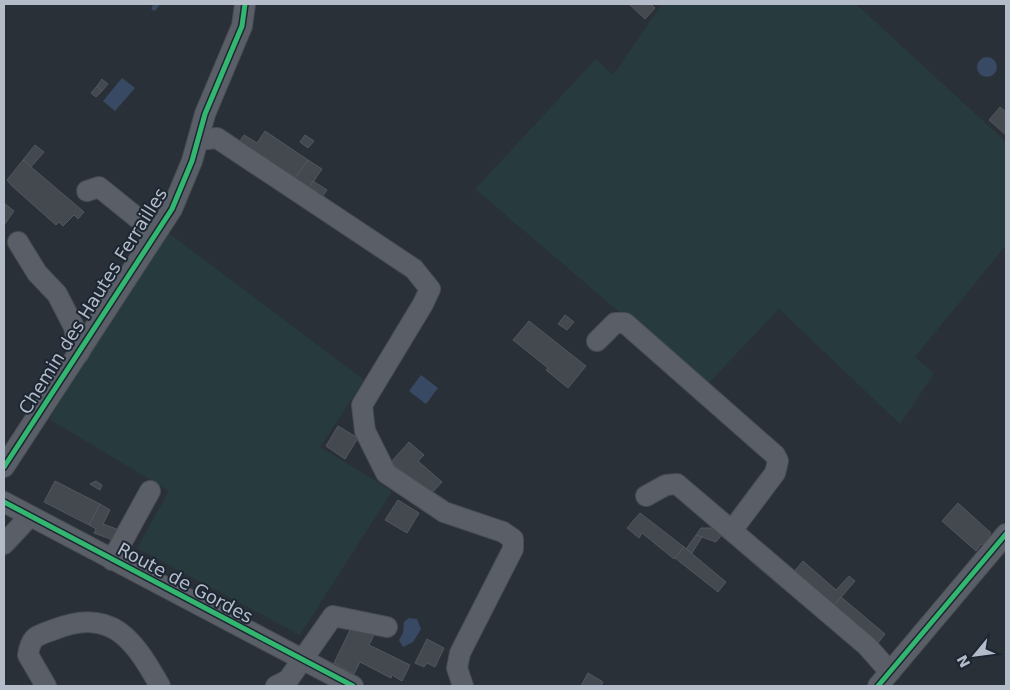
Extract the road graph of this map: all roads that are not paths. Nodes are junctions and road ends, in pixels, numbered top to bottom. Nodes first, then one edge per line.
1 (246, 4) edge
2 (198, 140) junction
3 (87, 191) dead end
4 (156, 233) junction
5 (18, 242) dead end
6 (597, 341) dead end
7 (78, 353) junction
8 (4, 467) edge
9 (150, 491) dead end
10 (646, 496) dead end
11 (4, 502) edge
12 (30, 516) junction
13 (733, 529) junction
14 (1006, 534) edge
15 (4, 544) edge
16 (112, 560) junction
17 (387, 626) dead end
18 (301, 660) junction
19 (884, 679) edge
20 (46, 686) edge
21 (160, 686) edge
22 (276, 686) edge
23 (353, 686) edge
24 (463, 686) edge

1 - 2 street, Chemin des Hautes Ferrailles
2 - 4 street, Chemin des Hautes Ferrailles
2 - 24 street
3 - 4 street
4 - 7 street, Chemin des Hautes Ferrailles
5 - 7 street
6 - 13 street
7 - 8 street, Chemin des Hautes Ferrailles
9 - 16 street
10 - 13 street
11 - 12 street, Route de Gordes
12 - 15 street
12 - 16 street, Route de Gordes
13 - 19 street
14 - 19 street
16 - 18 street, Route de Gordes
17 - 18 street
18 - 22 street
18 - 23 street, Route de Gordes
20 - 21 street

